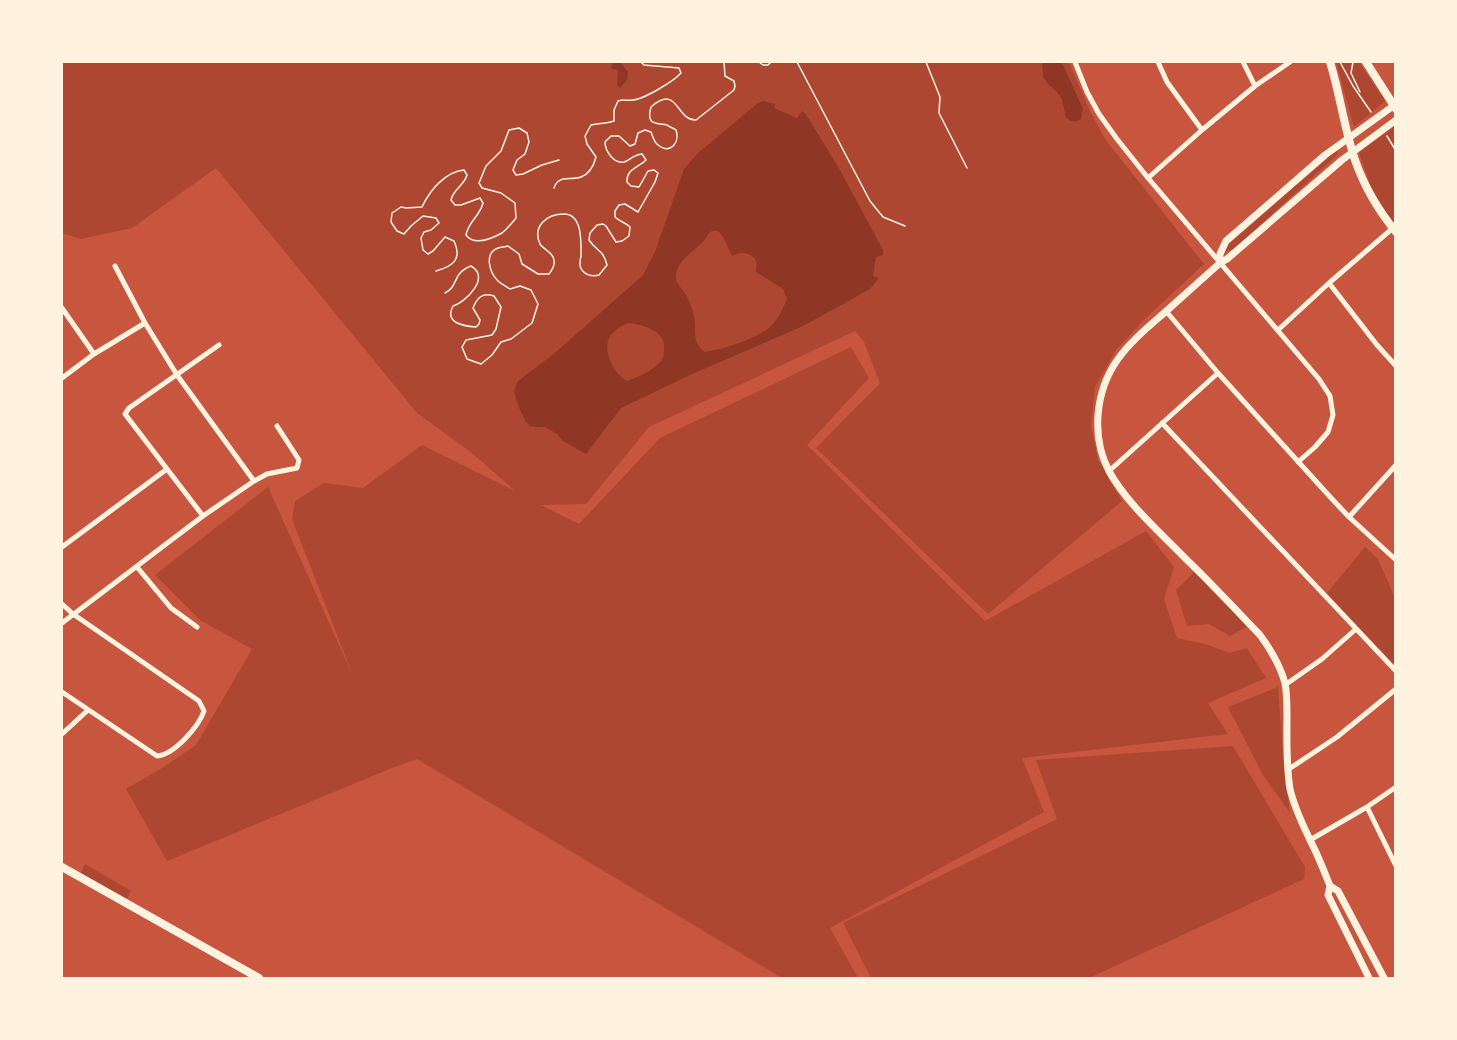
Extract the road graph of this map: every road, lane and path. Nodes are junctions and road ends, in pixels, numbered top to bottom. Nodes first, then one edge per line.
1 (641, 62) edge
2 (723, 62) edge
3 (759, 62) edge
4 (771, 62) edge
5 (792, 62) edge
6 (797, 62) edge
7 (926, 62) edge
8 (1075, 62) edge
9 (1158, 62) edge
10 (1242, 62) edge
11 (1290, 62) edge
12 (1330, 62) edge
13 (1340, 62) edge
14 (1353, 62) edge
15 (1366, 62) edge
16 (1255, 86) junction
17 (1395, 106) edge
18 (1395, 120) edge
19 (1202, 130) junction
20 (1349, 137) junction
21 (1352, 151) junction
22 (559, 160) dead end
23 (967, 168) dead end
24 (1149, 178) junction
25 (554, 188) dead end
26 (905, 226) dead end
27 (1394, 230) edge
28 (1220, 263) junction
29 (115, 266) dead end
30 (436, 271) dead end
31 (1329, 283) junction
32 (445, 293) dead end
33 (62, 308) edge
34 (1166, 311) junction
35 (145, 323) junction
36 (1278, 330) junction
37 (219, 345) dead end
38 (94, 354) junction
39 (1395, 366) edge
40 (1218, 373) junction
41 (177, 375) junction
42 (62, 378) edge
43 (1162, 423) junction
44 (277, 426) dead end
45 (1298, 462) junction
46 (1395, 466) edge
47 (167, 470) junction
48 (1109, 471) junction
49 (254, 480) junction
50 (203, 516) junction
51 (1349, 518) junction
52 (62, 547) edge
53 (1395, 560) edge
54 (137, 567) junction
55 (62, 604) edge
56 (73, 614) junction
57 (62, 623) edge
58 (197, 627) dead end
59 (1356, 629) junction
60 (1395, 671) edge
61 (1285, 685) junction
62 (1395, 689) edge
63 (62, 693) edge
64 (88, 710) junction
65 (62, 734) edge
66 (1288, 769) junction
67 (1395, 787) edge
68 (1366, 807) junction
69 (1310, 840) junction
70 (1395, 866) edge
71 (62, 867) edge
72 (1330, 886) junction
73 (259, 978) edge
74 (1369, 978) edge
75 (1384, 978) edge

1 - 25 path
2 - 32 path
3 - 4 path
5 - 6 path
6 - 26 path
7 - 23 path
8 - 24 street
9 - 19 street
10 - 16 street
11 - 16 street
12 - 20 main road
13 - 14 path
15 - 17 main road
16 - 19 street
17 - 20 street
18 - 21 street
19 - 24 street
20 - 21 main road
20 - 28 street
21 - 27 main road
21 - 28 street
22 - 30 path
24 - 28 street
27 - 31 street
28 - 34 street
28 - 36 street
29 - 35 street
31 - 36 street
31 - 39 street
33 - 38 street
34 - 40 street
34 - 48 street
35 - 38 street
35 - 41 street
36 - 45 street
37 - 41 street
38 - 42 street
40 - 43 street
40 - 45 street
41 - 47 street
41 - 49 street
43 - 48 street
43 - 59 street
44 - 49 street
45 - 51 street
46 - 51 street
47 - 50 street
47 - 52 street
48 - 61 street
49 - 50 street
50 - 54 street
51 - 53 street
54 - 56 street
54 - 58 street
55 - 56 street
56 - 57 street
56 - 64 street
59 - 60 street
59 - 61 street
61 - 66 street
62 - 66 street
63 - 64 street
64 - 65 street
66 - 69 street
67 - 68 street
68 - 69 street
68 - 70 street
69 - 72 street
71 - 73 main road
72 - 74 street
72 - 75 street

